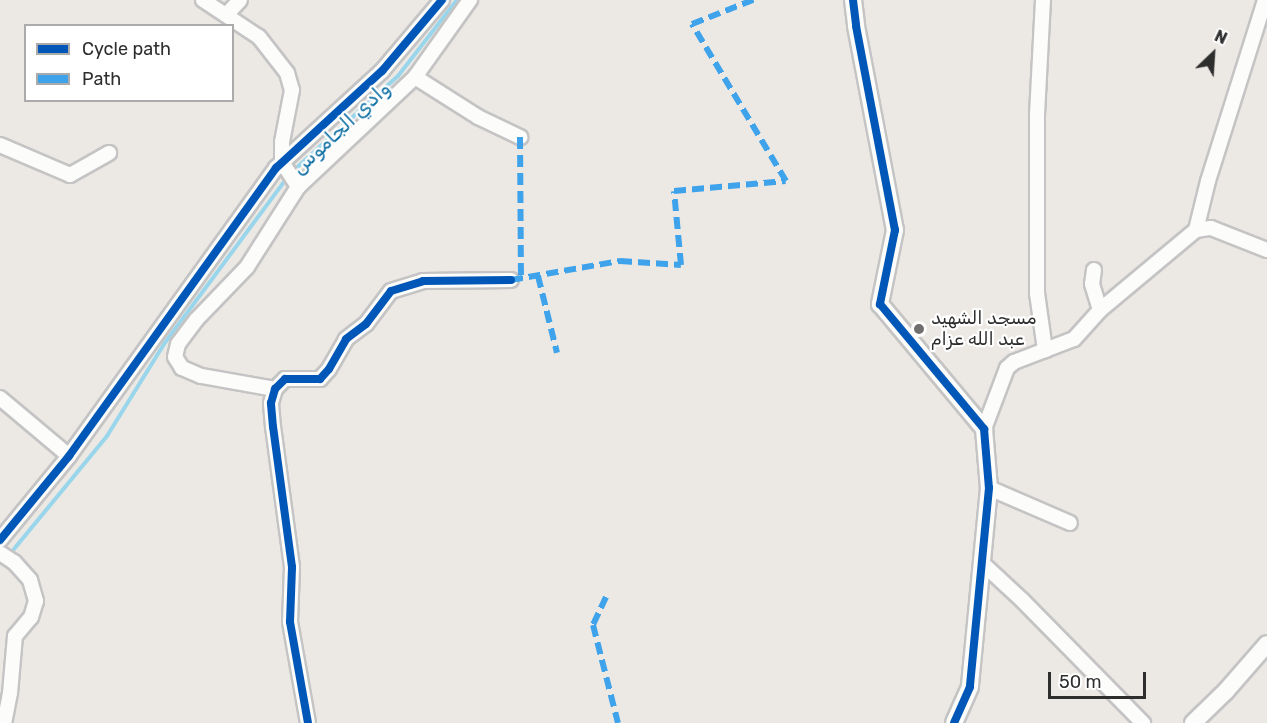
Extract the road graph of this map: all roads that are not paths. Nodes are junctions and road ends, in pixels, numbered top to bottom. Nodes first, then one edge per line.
1 (203, 0) edge
2 (240, 0) edge
3 (442, 0) edge
4 (470, 0) edge
5 (853, 0) edge
6 (1043, 0) edge
7 (1265, 0) edge
8 (227, 14) junction
9 (415, 77) junction
10 (520, 137) dead end
11 (0, 145) edge
12 (109, 153) dead end
13 (282, 162) junction
14 (298, 187) junction
15 (1196, 230) junction
16 (1267, 250) edge
17 (1094, 270) dead end
18 (511, 280) dead end
19 (1100, 310) junction
20 (1045, 350) junction
21 (275, 389) junction
22 (0, 398) edge
23 (984, 429) junction
24 (69, 456) junction
25 (989, 488) junction
26 (1070, 524) dead end
27 (0, 540) edge
28 (0, 552) edge
29 (982, 563) junction
30 (1267, 644) edge
31 (4, 723) edge
32 (308, 723) edge
33 (954, 723) edge
34 (1143, 723) edge
35 (1193, 723) edge

1 - 8 street
2 - 8 street
3 - 13 street
4 - 9 street
5 - 23 street
6 - 20 street
7 - 15 street
8 - 13 street
9 - 10 street
9 - 14 street
11 - 12 street
13 - 14 street
13 - 24 street
14 - 21 street
15 - 16 street
15 - 19 street
17 - 19 street
18 - 21 street
19 - 20 street
20 - 23 street
21 - 32 street
22 - 24 street
23 - 25 street
24 - 27 street
25 - 26 street
25 - 29 street
28 - 31 street
29 - 33 street
29 - 34 street
30 - 35 street

